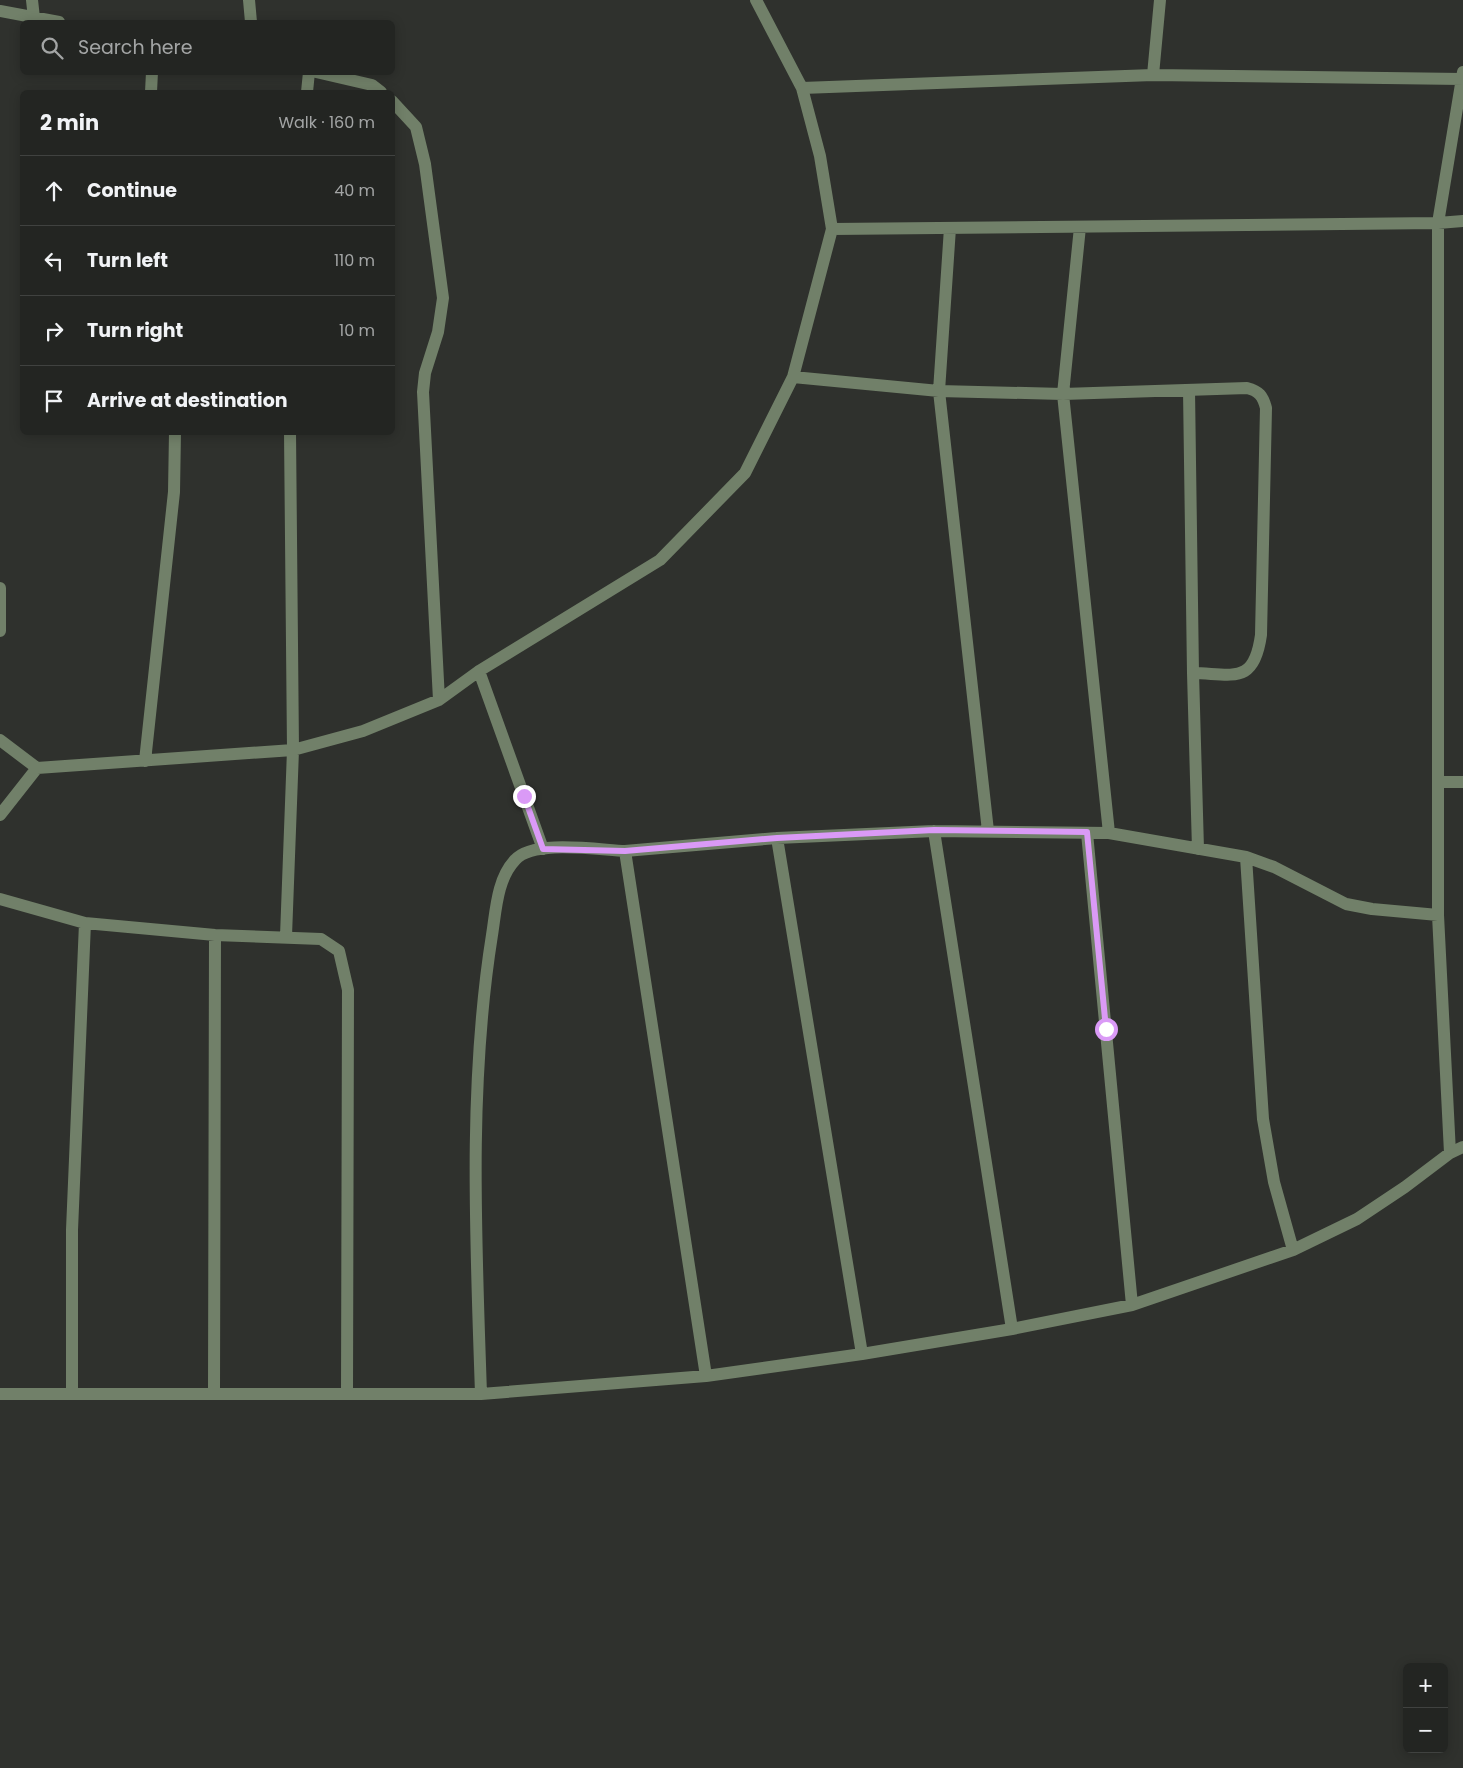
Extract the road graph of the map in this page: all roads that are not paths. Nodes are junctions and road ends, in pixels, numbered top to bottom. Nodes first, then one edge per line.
1 (32, 0) edge
2 (249, 0) edge
3 (756, 0) edge
4 (1160, 0) edge
5 (0, 11) edge
6 (34, 18) junction
7 (46, 20) edge
8 (251, 20) edge
9 (152, 75) edge
10 (309, 75) edge
11 (329, 75) edge
12 (1462, 75) edge
13 (1153, 76) junction
14 (802, 88) junction
15 (151, 90) edge
16 (307, 90) edge
17 (378, 90) edge
18 (395, 104) edge
19 (1463, 221) edge
20 (1438, 223) junction
21 (1080, 227) junction
22 (950, 228) junction
23 (832, 229) junction
24 (793, 377) junction
25 (1189, 390) junction
26 (939, 391) junction
27 (1063, 394) junction
28 (175, 435) edge
29 (290, 435) edge
30 (0, 588) edge
31 (0, 631) edge
32 (479, 671) junction
33 (1193, 673) junction
34 (439, 700) junction
35 (0, 740) edge
36 (293, 750) junction
37 (145, 761) junction
38 (37, 768) junction
39 (1438, 782) junction
40 (1463, 782) edge
41 (0, 815) edge
42 (934, 830) junction
43 (988, 831) junction
44 (1087, 832) junction
45 (1109, 833) junction
46 (777, 838) junction
47 (543, 849) junction
48 (1198, 849) junction
49 (625, 851) junction
50 (1246, 857) junction
51 (0, 899) edge
52 (1438, 915) junction
53 (85, 923) junction
54 (215, 935) junction
55 (286, 936) junction
56 (1463, 1147) edge
57 (1450, 1153) junction
58 (1293, 1250) junction
59 (1132, 1305) junction
60 (1012, 1329) junction
61 (862, 1354) junction
62 (706, 1376) junction
63 (0, 1394) edge
64 (72, 1394) junction
65 (214, 1394) junction
66 (347, 1394) junction
67 (481, 1394) junction

1 - 6 street
2 - 8 street
3 - 14 street
4 - 13 street
5 - 6 street
6 - 7 street
9 - 15 street
10 - 16 street
11 - 17 street
12 - 13 street
12 - 20 street
13 - 14 street
14 - 23 street
18 - 34 street
19 - 20 street
20 - 21 street
20 - 39 street
21 - 22 street
21 - 27 street
22 - 23 street
22 - 26 street
23 - 24 street
24 - 26 street
24 - 32 street
25 - 27 street
25 - 33 street
25 - 33 street
26 - 27 street
26 - 43 street
27 - 45 street
28 - 37 street
29 - 36 street
30 - 31 street
32 - 34 street
32 - 47 street
33 - 48 street
34 - 36 street
35 - 38 street
36 - 37 street
36 - 55 street
37 - 38 street
38 - 41 street
39 - 40 street
39 - 52 street
42 - 43 street
42 - 46 street
42 - 60 street
43 - 44 street
44 - 45 street
44 - 59 street
45 - 48 street
46 - 49 street
46 - 61 street
47 - 49 street
47 - 67 street
48 - 50 street
49 - 62 street
50 - 52 street
50 - 58 street
51 - 53 street
52 - 57 street
53 - 54 street
53 - 64 street
54 - 55 street
54 - 65 street
55 - 66 street
56 - 57 street
57 - 58 street
58 - 59 street
59 - 60 street
60 - 61 street
61 - 62 street
62 - 67 street
63 - 64 street
64 - 65 street
65 - 66 street
66 - 67 street

